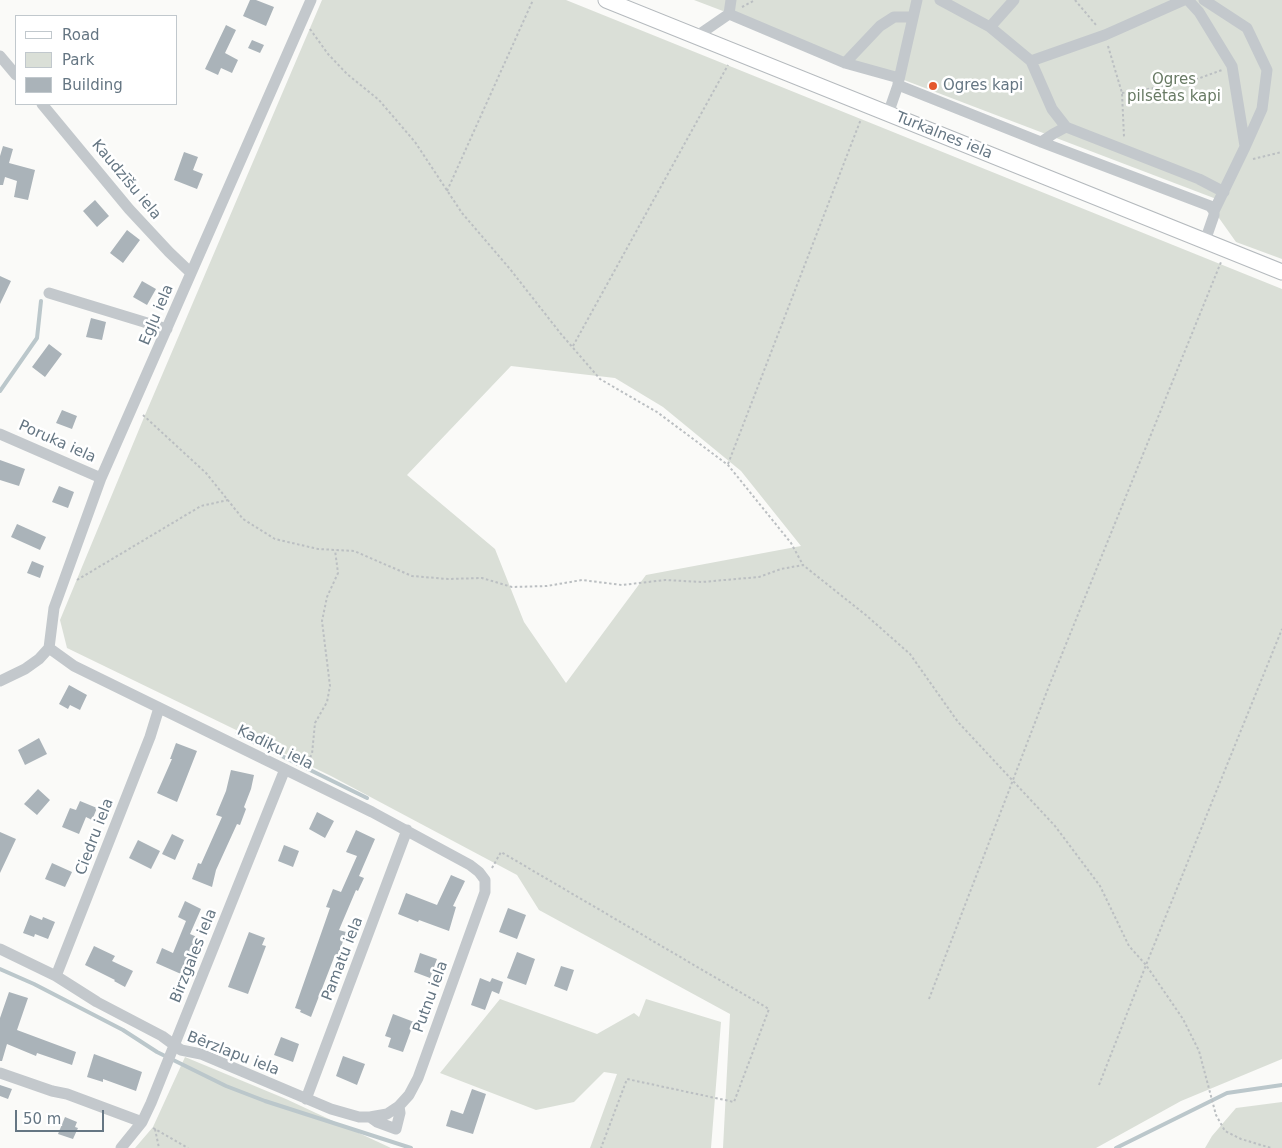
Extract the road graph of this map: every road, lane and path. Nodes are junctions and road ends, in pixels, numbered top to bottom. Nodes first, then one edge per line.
1 (311, 0) edge
2 (533, 0) edge
3 (606, 0) edge
4 (731, 0) edge
5 (917, 0) edge
6 (940, 0) edge
7 (1014, 0) edge
8 (1075, 0) edge
9 (1184, 0) edge
10 (1188, 0) edge
11 (1204, 0) edge
12 (729, 14) junction
13 (913, 17) junction
14 (303, 19) junction
15 (990, 27) junction
16 (1105, 35) junction
17 (697, 36) junction
18 (0, 56) edge
19 (1031, 61) junction
20 (845, 63) junction
21 (728, 65) dead end
22 (1232, 66) junction
23 (15, 74) edge
24 (898, 82) junction
25 (1122, 93) junction
26 (43, 105) edge
27 (888, 114) junction
28 (861, 119) dead end
29 (1066, 127) junction
30 (1041, 142) junction
31 (1246, 147) junction
32 (1124, 151) junction
33 (1282, 152) edge
34 (1238, 162) junction
35 (447, 191) junction
36 (1224, 192) junction
37 (1214, 210) junction
38 (1205, 240) junction
39 (1226, 249) junction
40 (1282, 272) edge
41 (191, 273) junction
42 (49, 293) dead end
43 (167, 329) junction
44 (573, 347) junction
45 (133, 406) junction
46 (0, 434) edge
47 (728, 465) junction
48 (101, 478) junction
49 (228, 500) junction
50 (335, 550) junction
51 (802, 565) junction
52 (60, 590) junction
53 (1282, 629) edge
54 (49, 648) junction
55 (0, 681) edge
56 (160, 708) junction
57 (308, 762) dead end
58 (285, 769) junction
59 (1013, 779) junction
60 (407, 830) junction
61 (485, 880) junction
62 (0, 949) edge
63 (1146, 966) junction
64 (56, 976) junction
65 (928, 999) dead end
66 (174, 1047) junction
67 (0, 1073) edge
68 (1100, 1085) dead end
69 (306, 1099) junction
70 (399, 1106) junction
71 (387, 1114) joint
72 (370, 1117) junction
73 (142, 1122) junction
74 (155, 1129) junction
75 (121, 1148) edge
76 (159, 1148) edge
77 (188, 1148) edge
78 (601, 1148) edge
79 (1271, 1148) edge

1 - 14 street, Egļu iela
2 - 35 path
3 - 17 main road, Turkalnes iela
4 - 12 street
5 - 13 street
6 - 15 street
7 - 15 street
8 - 16 path
9 - 16 street
10 - 22 street
11 - 31 street
12 - 17 street
12 - 20 street
13 - 20 street
13 - 24 street
14 - 35 path
14 - 41 street, Egļu iela
15 - 19 street
16 - 19 street
16 - 25 path
17 - 27 main road, Turkalnes iela
18 - 23 street
19 - 29 street
20 - 24 street
21 - 44 path
22 - 25 path
22 - 31 street
24 - 27 street
24 - 30 street
25 - 32 path
26 - 41 street, Kaudzīšu iela
27 - 38 main road, Turkalnes iela
28 - 47 path
29 - 30 street
29 - 32 street
30 - 37 street
31 - 34 street
32 - 36 street
33 - 34 path
34 - 36 street
35 - 44 path
36 - 37 street
37 - 38 street
38 - 39 main road, Turkalnes iela
39 - 40 main road, Turkalnes iela
39 - 59 path
41 - 43 street, Egļu iela
42 - 43 street
43 - 45 street, Egļu iela
44 - 47 path
45 - 48 street, Egļu iela
45 - 49 path
46 - 48 street, Poruka iela
47 - 51 path
48 - 52 street, Egļu iela
49 - 50 path
49 - 52 path
50 - 51 path
50 - 57 path
51 - 59 path
52 - 54 street, Egļu iela
53 - 63 path
54 - 55 street
54 - 56 street, Kadiķu iela
56 - 58 street, Kadiķu iela
56 - 64 street, Ciedru iela
58 - 60 street, Kadiķu iela
58 - 66 street, Birzgales iela
59 - 63 path
59 - 65 path
60 - 61 street, Kadiķu iela
60 - 69 street, Pamatu iela
61 - 70 street, Putnu iela
61 - 78 path
62 - 64 street, Bērzlapu iela
63 - 68 path
63 - 79 path
64 - 66 street, Bērzlapu iela
66 - 69 street, Bērzlapu iela
66 - 73 street, Birzgales iela
67 - 73 street
69 - 72 street, Bērzlapu iela
70 - 71 street, Putnu iela
70 - 72 street
71 - 72 street, Bērzlapu iela
73 - 74 path
73 - 75 street, Birzgales iela
74 - 76 path
74 - 77 path

